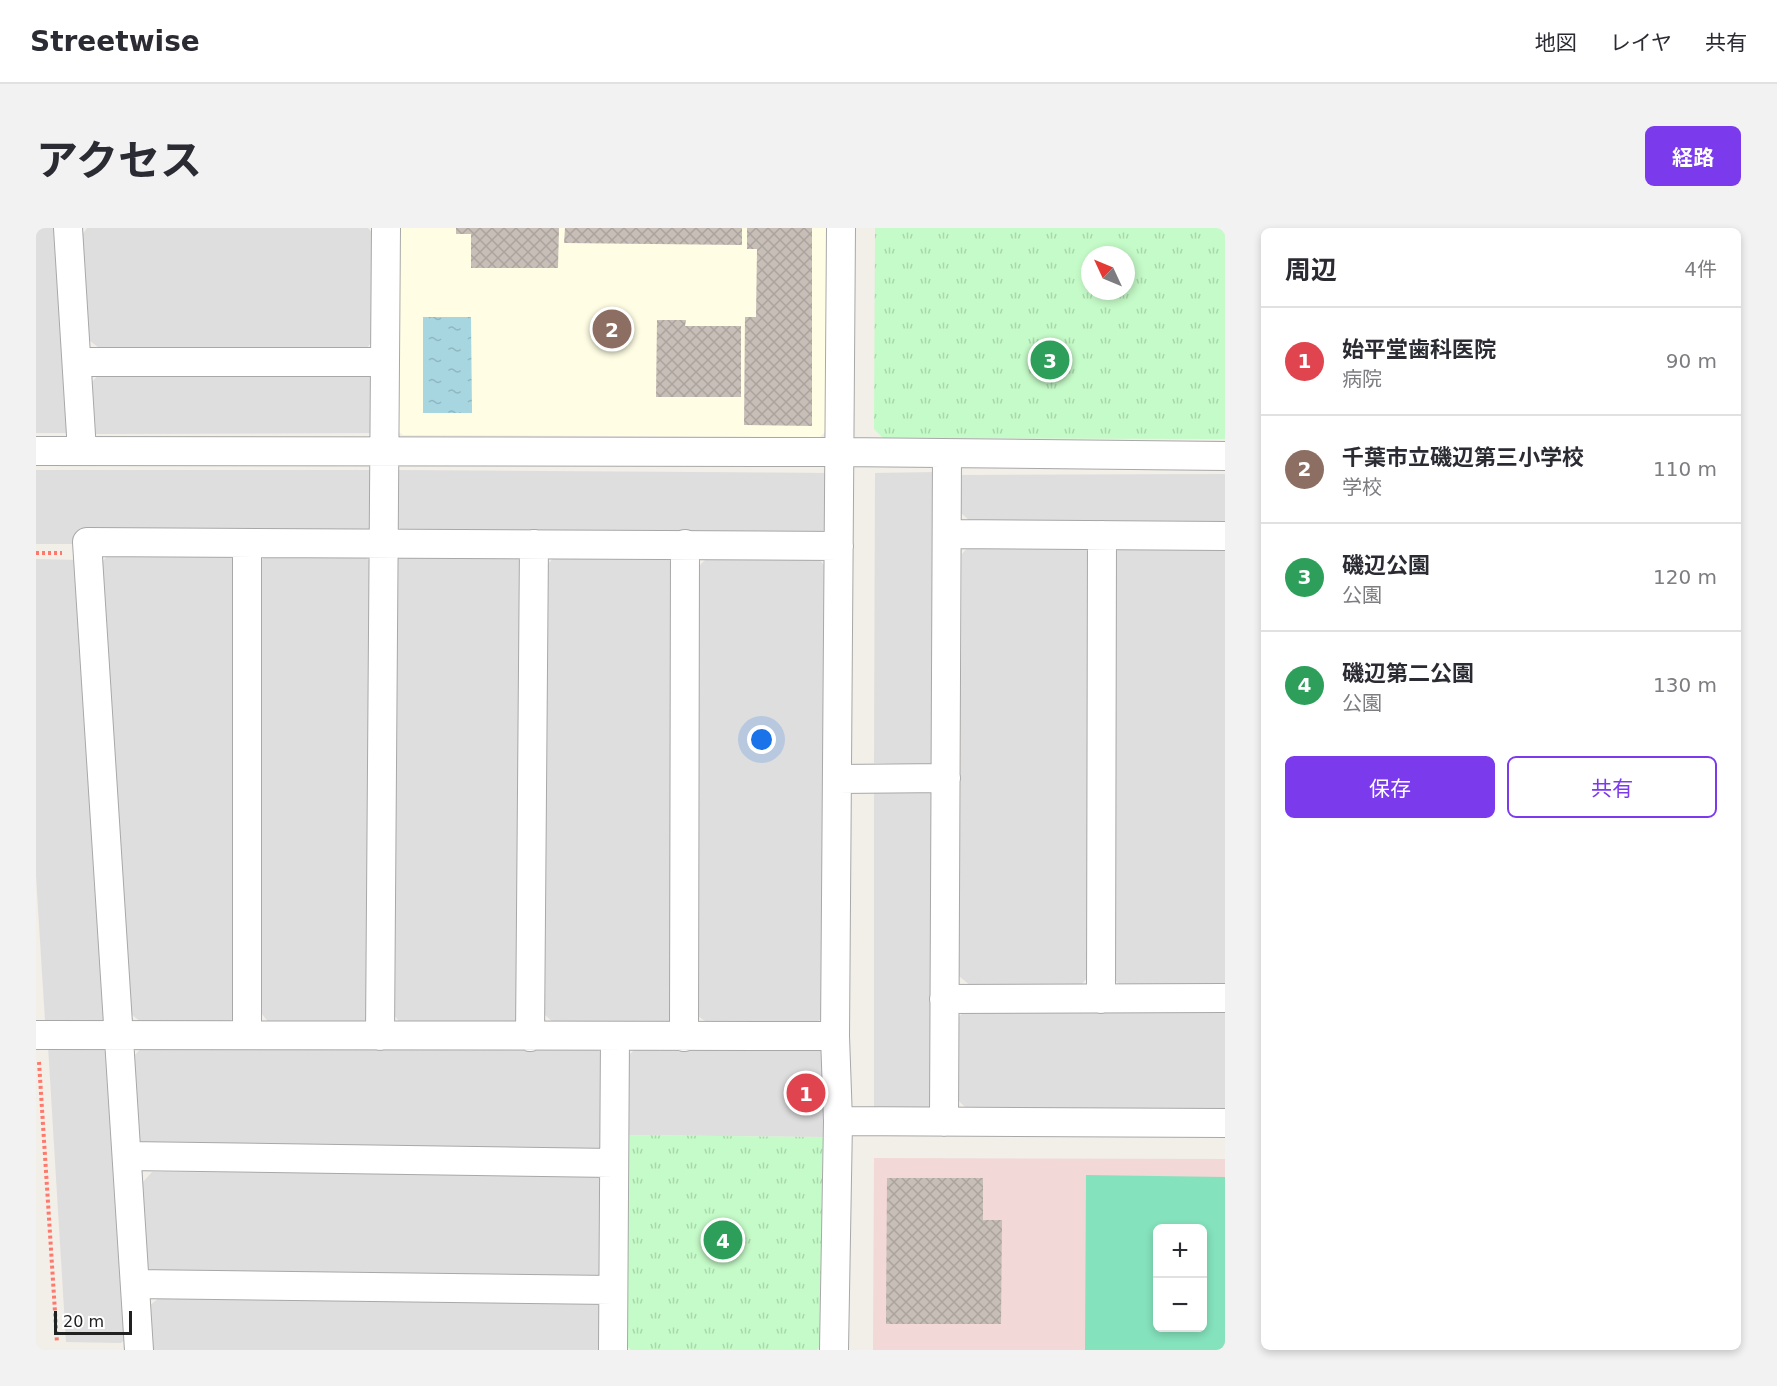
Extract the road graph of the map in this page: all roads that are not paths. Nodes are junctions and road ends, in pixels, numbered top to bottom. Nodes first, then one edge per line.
1 (68, 228) edge
2 (386, 228) edge
3 (841, 228) edge
4 (78, 362) junction
5 (383, 362) junction
6 (36, 451) edge
7 (82, 451) junction
8 (384, 452) junction
9 (840, 452) junction
10 (947, 454) junction
11 (1225, 456) edge
12 (947, 534) junction
13 (1102, 535) junction
14 (1225, 536) edge
15 (247, 544) junction
16 (534, 544) junction
17 (685, 544) junction
18 (383, 545) junction
19 (839, 546) junction
20 (946, 778) junction
21 (838, 779) junction
22 (1225, 998) edge
23 (944, 999) junction
24 (1101, 999) junction
25 (119, 1035) junction
26 (247, 1035) junction
27 (380, 1036) junction
28 (615, 1036) junction
29 (835, 1036) junction
30 (530, 1037) junction
31 (684, 1037) junction
32 (37, 1043) edge
33 (838, 1121) junction
34 (944, 1122) junction
35 (1225, 1123) edge
36 (127, 1156) junction
37 (613, 1163) junction
38 (135, 1284) junction
39 (612, 1290) junction
40 (140, 1350) edge
41 (613, 1350) edge
42 (834, 1350) edge

1 - 4 street
2 - 5 street
3 - 9 street
4 - 5 street
4 - 7 street
5 - 8 street
6 - 7 street
7 - 8 street
8 - 9 street
8 - 18 street
9 - 10 street
9 - 19 street
10 - 11 street
10 - 12 street
12 - 13 street
12 - 20 street
13 - 14 street
13 - 24 street
15 - 18 street
15 - 25 street
15 - 26 street
16 - 17 street
16 - 18 street
16 - 30 street
17 - 19 street
17 - 31 street
18 - 27 street
19 - 21 street
20 - 21 street
20 - 23 street
21 - 29 street
22 - 24 street
23 - 24 street
23 - 34 street
25 - 26 street
25 - 32 street
25 - 36 street
26 - 27 street
27 - 30 street
28 - 30 street
28 - 31 street
28 - 37 street
29 - 31 street
29 - 33 street
33 - 34 street
33 - 42 street
34 - 35 street
36 - 37 street
36 - 38 street
37 - 39 street
38 - 39 street
38 - 40 street
39 - 41 street

